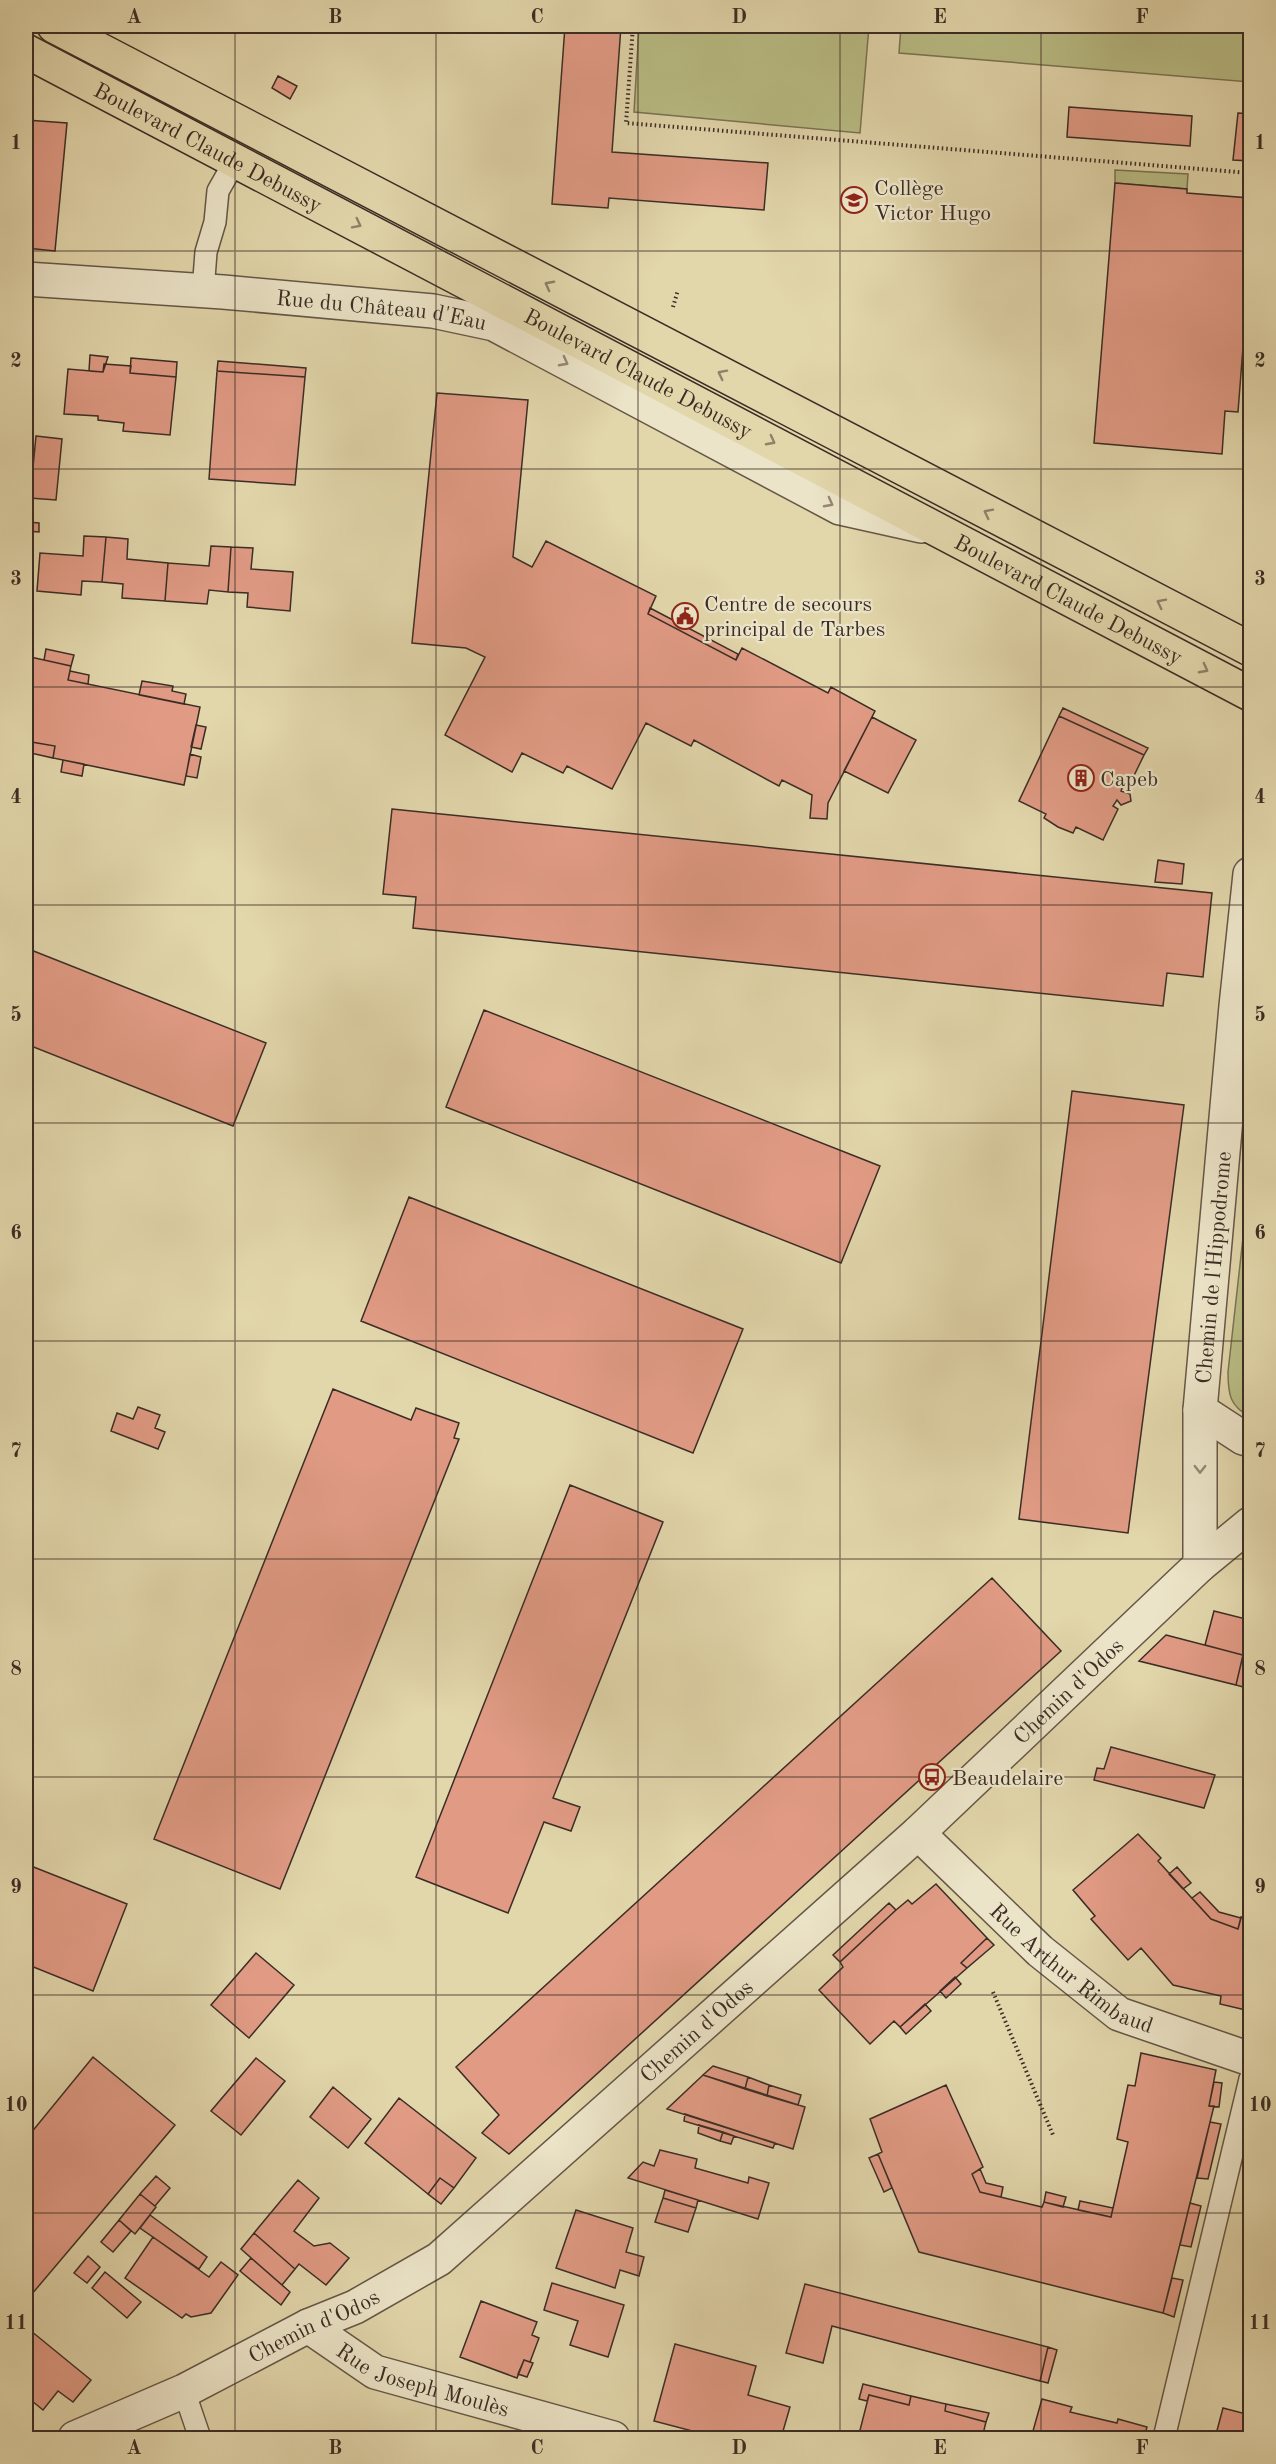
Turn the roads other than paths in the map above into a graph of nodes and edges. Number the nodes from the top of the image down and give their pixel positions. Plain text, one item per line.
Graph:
1 (54, 26) edge
2 (26, 51) edge
3 (235, 161) junction
4 (26, 279) edge
5 (203, 291) junction
6 (941, 531) junction
7 (1251, 649) edge
8 (1251, 694) edge
9 (1251, 874) edge
10 (1200, 1410) junction
11 (1251, 1440) edge
12 (1251, 1524) edge
13 (1200, 1565) junction
14 (918, 1833) junction
15 (1251, 2060) edge
16 (1251, 2079) edge
17 (308, 2326) junction
18 (184, 2391) junction
19 (75, 2439) edge
20 (200, 2439) edge
21 (613, 2439) edge
22 (1164, 2439) edge

7 -> 1 main road, Boulevard Claude Debussy
2 - 3 main road, Boulevard Claude Debussy
3 - 5 lane
3 -> 6 main road, Boulevard Claude Debussy
4 - 5 street, Rue du Château d'Eau
5 -> 6 street, Rue du Château d'Eau
6 -> 8 main road, Boulevard Claude Debussy
9 - 10 street, Chemin de l'Hippodrome
10 - 11 street, Chemin de l'Hippodrome
10 -> 13 street, Chemin de l'Hippodrome
12 - 13 street, Chemin d'Odos
13 - 14 street, Chemin d'Odos
14 - 15 street, Rue Arthur Rimbaud
14 - 17 street, Chemin d'Odos
16 - 22 lane
17 - 18 street, Chemin d'Odos
17 - 21 street, Rue Joseph Moulès
18 - 19 street, Chemin d'Odos
18 - 20 lane

